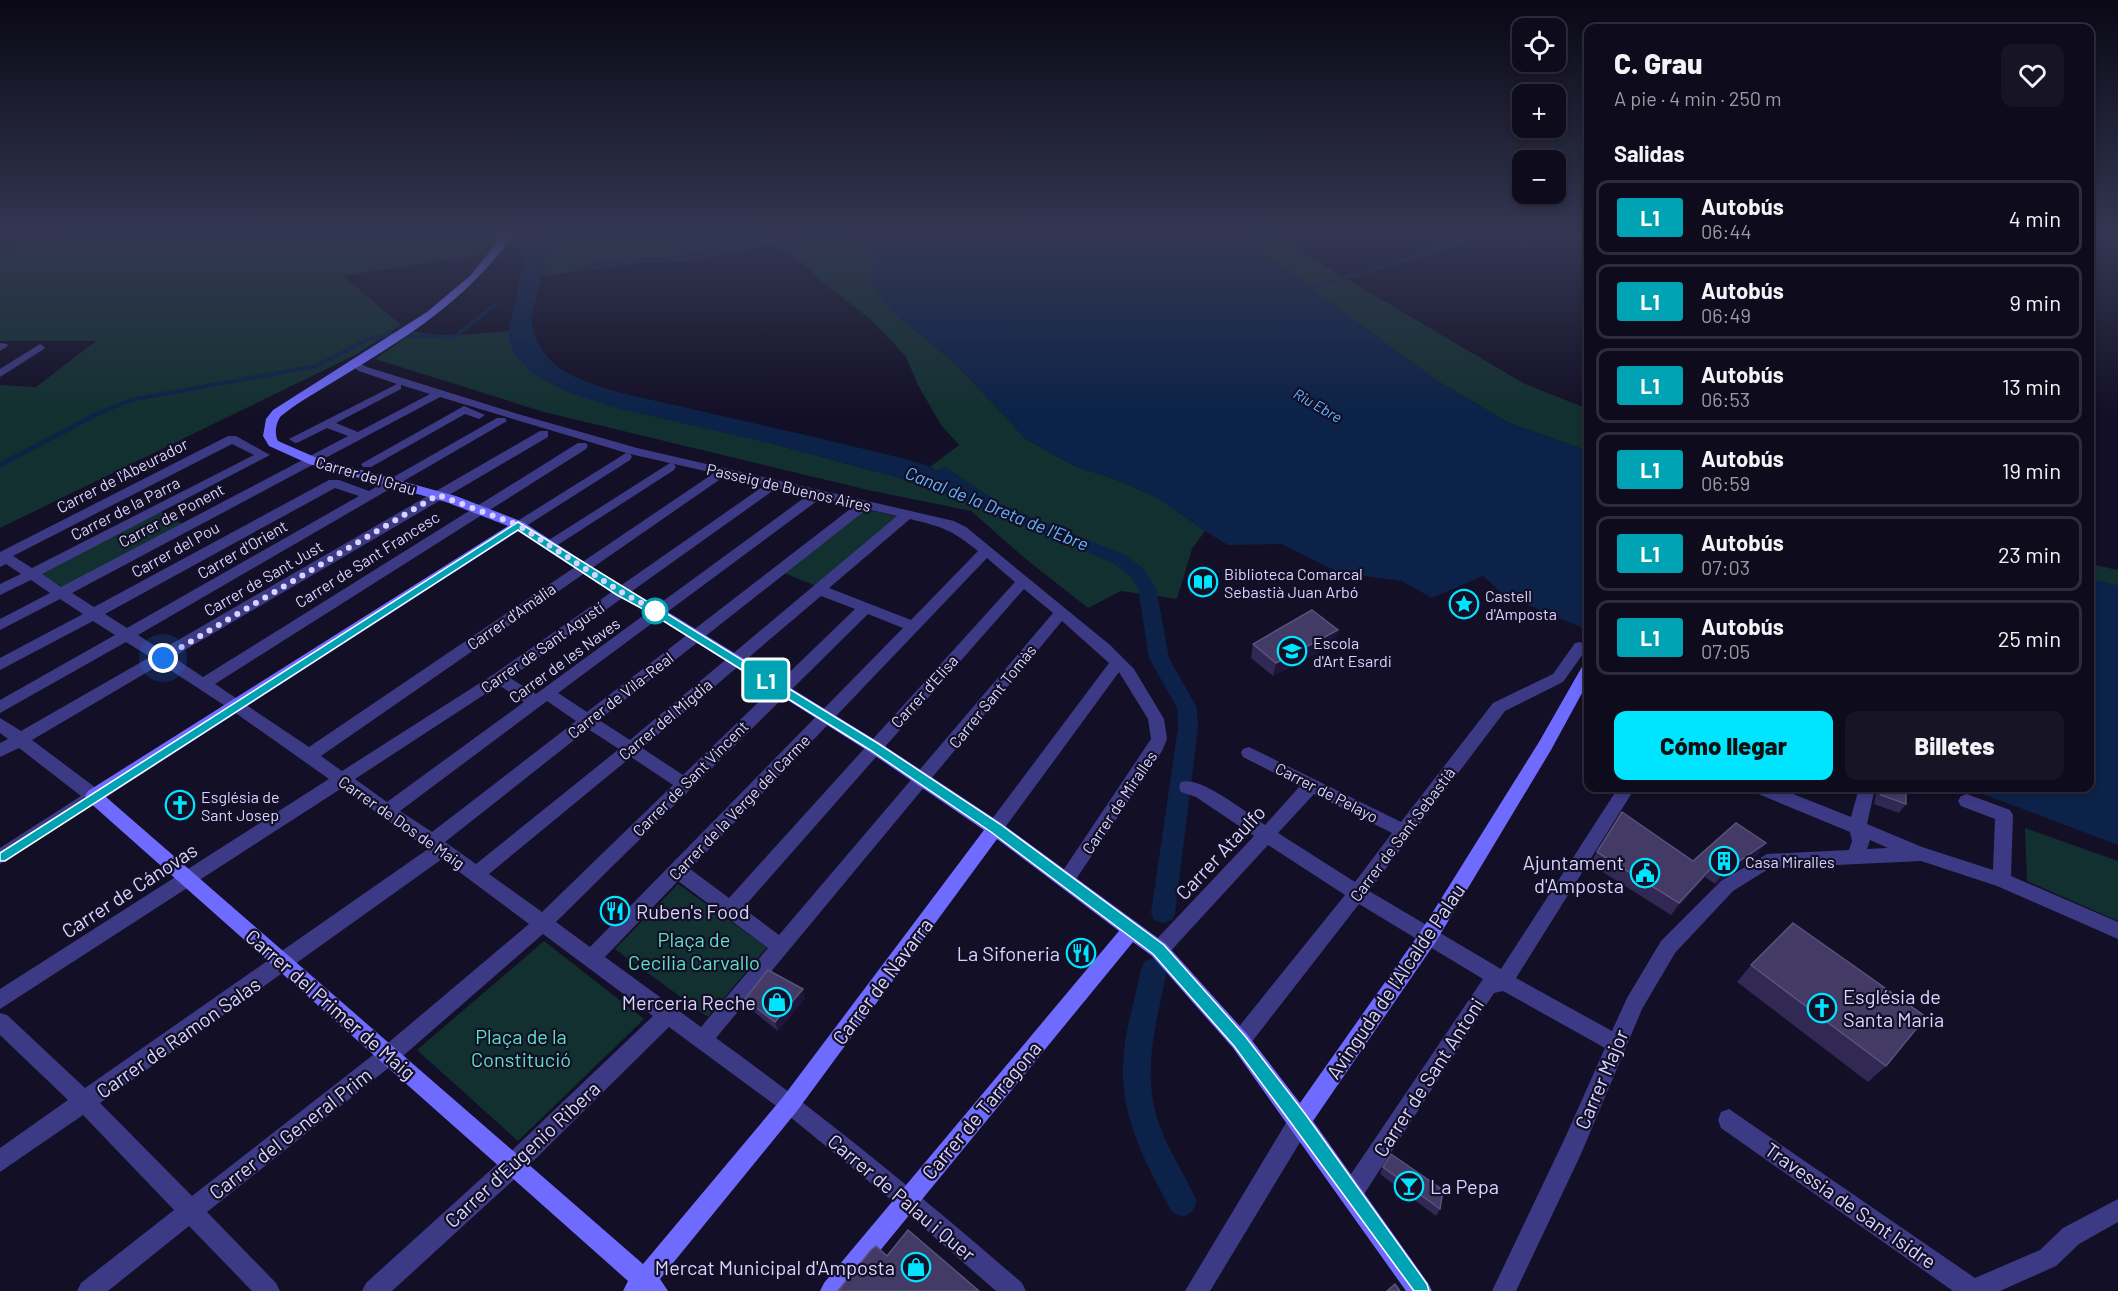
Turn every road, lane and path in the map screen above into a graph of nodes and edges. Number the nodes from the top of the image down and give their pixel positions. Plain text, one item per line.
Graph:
1 (457, 294) edge
2 (40, 347) dead end
3 (355, 364) junction
4 (0, 374) edge
5 (397, 387) dead end
6 (440, 393) junction
7 (503, 417) junction
8 (326, 423) junction
9 (544, 434) dead end
10 (358, 436) junction
11 (295, 439) dead end
12 (582, 446) dead end
13 (264, 455) joint
14 (626, 458) dead end
15 (313, 460) junction
16 (367, 464) dead end
17 (670, 467) dead end
18 (715, 477) dead end
19 (393, 483) junction
20 (766, 489) dead end
21 (818, 494) junction
22 (438, 495) junction
23 (370, 496) junction
24 (865, 504) junction
25 (479, 510) junction
26 (908, 514) junction
27 (518, 525) junction
28 (548, 545) junction
29 (986, 551) junction
30 (2, 559) edge
31 (582, 567) junction
32 (33, 574) junction
33 (1023, 581) junction
34 (0, 590) edge
35 (820, 590) junction
36 (62, 592) junction
37 (621, 592) junction
38 (865, 608) junction
39 (658, 612) junction
40 (95, 613) junction
41 (1061, 613) junction
42 (0, 625) edge
43 (913, 626) junction
44 (128, 635) junction
45 (695, 636) junction
46 (1580, 647) dead end
47 (163, 658) junction
48 (734, 662) junction
49 (1118, 662) junction
50 (0, 665) edge
51 (1584, 676) edge
52 (499, 678) junction
53 (203, 684) junction
54 (780, 689) junction
55 (542, 698) junction
56 (236, 705) junction
57 (0, 707) edge
58 (827, 716) junction
59 (1156, 719) joint
60 (589, 721) junction
61 (0, 723) edge
62 (21, 740) junction
63 (874, 747) junction
64 (631, 748) junction
65 (0, 751) edge
66 (1249, 753) dead end
67 (308, 756) junction
68 (343, 780) junction
69 (923, 780) junction
70 (684, 784) junction
71 (1313, 784) junction
72 (1187, 787) dead end
73 (1624, 792) edge
74 (1772, 792) edge
75 (1866, 792) edge
76 (94, 796) junction
77 (1967, 801) dead end
78 (387, 811) junction
79 (1857, 827) junction
80 (996, 828) junction
81 (1404, 831) junction
82 (1267, 836) junction
83 (437, 846) junction
84 (1921, 854) junction
85 (1855, 856) junction
86 (0, 857) edge
87 (677, 870) junction
88 (476, 874) junction
89 (189, 878) junction
90 (1066, 880) junction
91 (2002, 880) junction
92 (1356, 894) junction
93 (730, 909) junction
94 (543, 923) junction
95 (1131, 930) junction
96 (2118, 931) edge
97 (1428, 937) junction
98 (781, 947) junction
99 (1159, 950) junction
100 (591, 959) junction
101 (284, 963) junction
102 (1503, 982) junction
103 (0, 999) edge
104 (668, 1015) junction
105 (0, 1022) edge
106 (702, 1040) junction
107 (1240, 1041) junction
108 (1617, 1044) junction
109 (388, 1055) junction
110 (85, 1102) junction
111 (790, 1104) junction
112 (1729, 1120) dead end
113 (1300, 1121) junction
114 (0, 1161) edge
115 (513, 1165) junction
116 (1352, 1194) junction
117 (908, 1199) junction
118 (2118, 1210) edge
119 (190, 1212) junction
120 (645, 1287) edge
121 (89, 1291) edge
122 (268, 1291) edge
123 (374, 1291) edge
124 (832, 1291) edge
125 (1014, 1291) edge
126 (1197, 1291) edge
127 (1420, 1291) edge
128 (1504, 1291) edge
129 (1972, 1291) edge

1 - 3 street
2 - 4 street
3 - 6 street, Passeig de Buenos Aires
3 - 15 street, Carrer del Grau
5 - 8 street
6 - 7 street, Passeig de Buenos Aires
6 - 10 street, Carrer de Ponent
7 - 16 street
7 - 19 street, Carrer d'Orient
7 - 21 street, Passeig de Buenos Aires
8 - 10 street
8 - 11 street
9 - 22 street, Carrer de Sant Just
10 - 15 street, Carrer de Ponent
12 - 25 street, Carrer de Sant Francesc
13 - 30 street, Carrer de l'Abeurador
13 - 32 street, Carrer de la Parra
14 - 27 street
15 - 19 street, Carrer del Grau
15 - 36 street, Carrer de Ponent
17 - 28 street
18 - 31 street, Carrer d'Amàlia
19 - 22 street, Carrer del Grau
19 - 23 street, Carrer d'Orient
20 - 37 street, Carrer de Sant Agustí
21 - 24 street, Passeig de Buenos Aires
21 - 39 street, Carrer de les Naves
22 - 25 street, Carrer del Grau
22 - 47 street, Carrer de Sant Just
23 - 40 street, Carrer del Pou
23 - 44 street, Carrer d'Orient
24 - 26 street, Passeig de Buenos Aires
24 - 45 street, Carrer de Vila-Real
25 - 27 street, Carrer del Grau
25 - 53 street, Carrer de Sant Francesc
26 - 29 street, Passeig de Buenos Aires
26 - 35 street, Carrer del Migdia
27 - 28 street, Carrer del Grau
27 - 56 street
28 - 31 street, Carrer del Grau
29 - 33 street, Passeig de Buenos Aires
29 - 43 street, Carrer de la Verge del Carme
30 - 32 street, Carrer de Dos de Maig
31 - 37 street, Carrer del Grau
31 - 67 street, Carrer d'Amàlia
32 - 34 street, Carrer de la Parra
32 - 36 street, Carrer de Dos de Maig
33 - 41 street, Passeig de Buenos Aires
33 - 63 street, Carrer d'Elisa
35 - 38 street
35 - 48 street, Carrer del Migdia
36 - 40 street, Carrer de Dos de Maig
36 - 42 street, Carrer de Ponent
37 - 39 street, Carrer del Grau
37 - 52 street, Carrer de Sant Agustí
38 - 43 street
38 - 54 street, Carrer de Sant Vincent
39 - 45 street, Carrer del Grau
39 - 55 street, Carrer de les Naves
40 - 44 street, Carrer de Dos de Maig
40 - 50 street, Carrer del Pou
41 - 49 street, Passeig de Buenos Aires
41 - 69 street, Carrer Sant Tomàs
43 - 58 street, Carrer de la Verge del Carme
44 - 47 street, Carrer de Dos de Maig
44 - 57 street, Carrer d'Orient
45 - 48 street, Carrer del Grau
45 - 60 street, Carrer de Vila-Real
46 - 81 street, Carrer de Sant Sebastià
47 - 53 street, Carrer de Dos de Maig
47 - 62 street, Carrer de Sant Just
48 - 54 street, Carrer del Grau
48 - 64 street, Carrer del Migdia
49 - 59 street, Passeig de Buenos Aires
49 - 80 street, Carrer de Navarra
51 - 97 street, Avinguda de l'Alcalde Palau
52 - 55 street
52 - 68 street, Carrer de Sant Agustí
53 - 56 street, Carrer de Dos de Maig
54 - 58 street, Carrer del Grau
54 - 70 street, Carrer de Sant Vincent
55 - 60 street
55 - 78 street, Carrer de les Naves
56 - 67 street, Carrer de Dos de Maig
56 - 76 street
58 - 63 street, Carrer del Grau
58 - 87 street, Carrer de la Verge del Carme
59 - 90 street, Carrer de Miralles
60 - 64 street
60 - 83 street, Carrer de Vila-Real
61 - 62 street, Carrer del Primer de Maig
62 - 65 street, Carrer de Sant Just
62 - 76 street, Carrer del Primer de Maig
63 - 69 street, Carrer del Grau
63 - 93 street, Carrer d'Elisa
64 - 70 street
64 - 88 street, Carrer del Migdia
66 - 71 street, Carrer de Pelayo
67 - 68 street, Carrer de Dos de Maig
68 - 78 street, Carrer de Dos de Maig
68 - 89 street, Carrer de Cánovas
69 - 80 street, Carrer del Grau
69 - 98 street, Carrer Sant Tomàs
70 - 94 street, Carrer de Sant Vincent
71 - 81 street, Carrer de Pelayo
71 - 82 street, Carrer Ataulfo
72 - 82 street
73 - 102 street, Carrer de Sant Antoni
74 - 79 street
75 - 79 street
76 - 86 street
76 - 89 street, Carrer del Primer de Maig
77 - 91 street
78 - 83 street, Carrer de Dos de Maig
79 - 84 street
79 - 85 street
80 - 90 street, Carrer del Grau
80 - 111 street, Carrer de Navarra
81 - 92 street, Carrer de Sant Sebastià
82 - 92 street
82 - 99 street, Carrer Ataulfo
83 - 88 street, Carrer de Dos de Maig
83 - 101 street, Carrer de Ramon Salas
84 - 85 street, Carrer Major
84 - 91 street
85 - 108 street, Carrer Major
87 - 93 street
87 - 100 street, Carrer de la Verge del Carme
88 - 94 street, Carrer de Dos de Maig
89 - 101 street, Carrer del Primer de Maig
89 - 103 street, Carrer de Cánovas
90 - 95 street, Carrer del Grau
91 - 96 street
92 - 97 street
92 - 107 street, Carrer de Sant Sebastià
93 - 98 street
94 - 100 street, Carrer de Dos de Maig
94 - 109 street, Carrer del General Prim
95 - 99 street, Carrer del Grau
95 - 117 street, Carrer de Tarragona
97 - 102 street
97 - 113 street, Avinguda de l'Alcalde Palau
98 - 106 street, Carrer Sant Tomàs
99 - 107 street, Carrer del Grau
100 - 104 street, Carrer de Dos de Maig
101 - 109 street, Carrer del Primer de Maig
101 - 110 street, Carrer de Ramon Salas
102 - 108 street
102 - 116 street, Carrer de Sant Antoni
104 - 106 street, Carrer de Dos de Maig
104 - 115 street, Carrer d'Eugenio Ribera
105 - 110 street
106 - 111 street, Carrer de Dos de Maig
107 - 113 street, Carrer del Grau
108 - 128 street, Carrer Major
109 - 115 street, Carrer del Primer de Maig
109 - 119 street, Carrer del General Prim
110 - 114 street, Carrer de Ramon Salas
110 - 119 street
111 - 117 street, Carrer de Palau i Quer
111 - 120 street, Carrer de Navarra
112 - 129 street, Travessia de Sant Isidre
113 - 116 street, Carrer del Grau
113 - 126 street, Avinguda de l'Alcalde Palau
115 - 120 street, Carrer del Primer de Maig
115 - 123 street, Carrer d'Eugenio Ribera
116 - 127 street, Carrer del Grau
117 - 124 street, Carrer de Tarragona
117 - 125 street, Carrer de Palau i Quer
118 - 129 street
119 - 121 street, Carrer del General Prim
119 - 122 street

